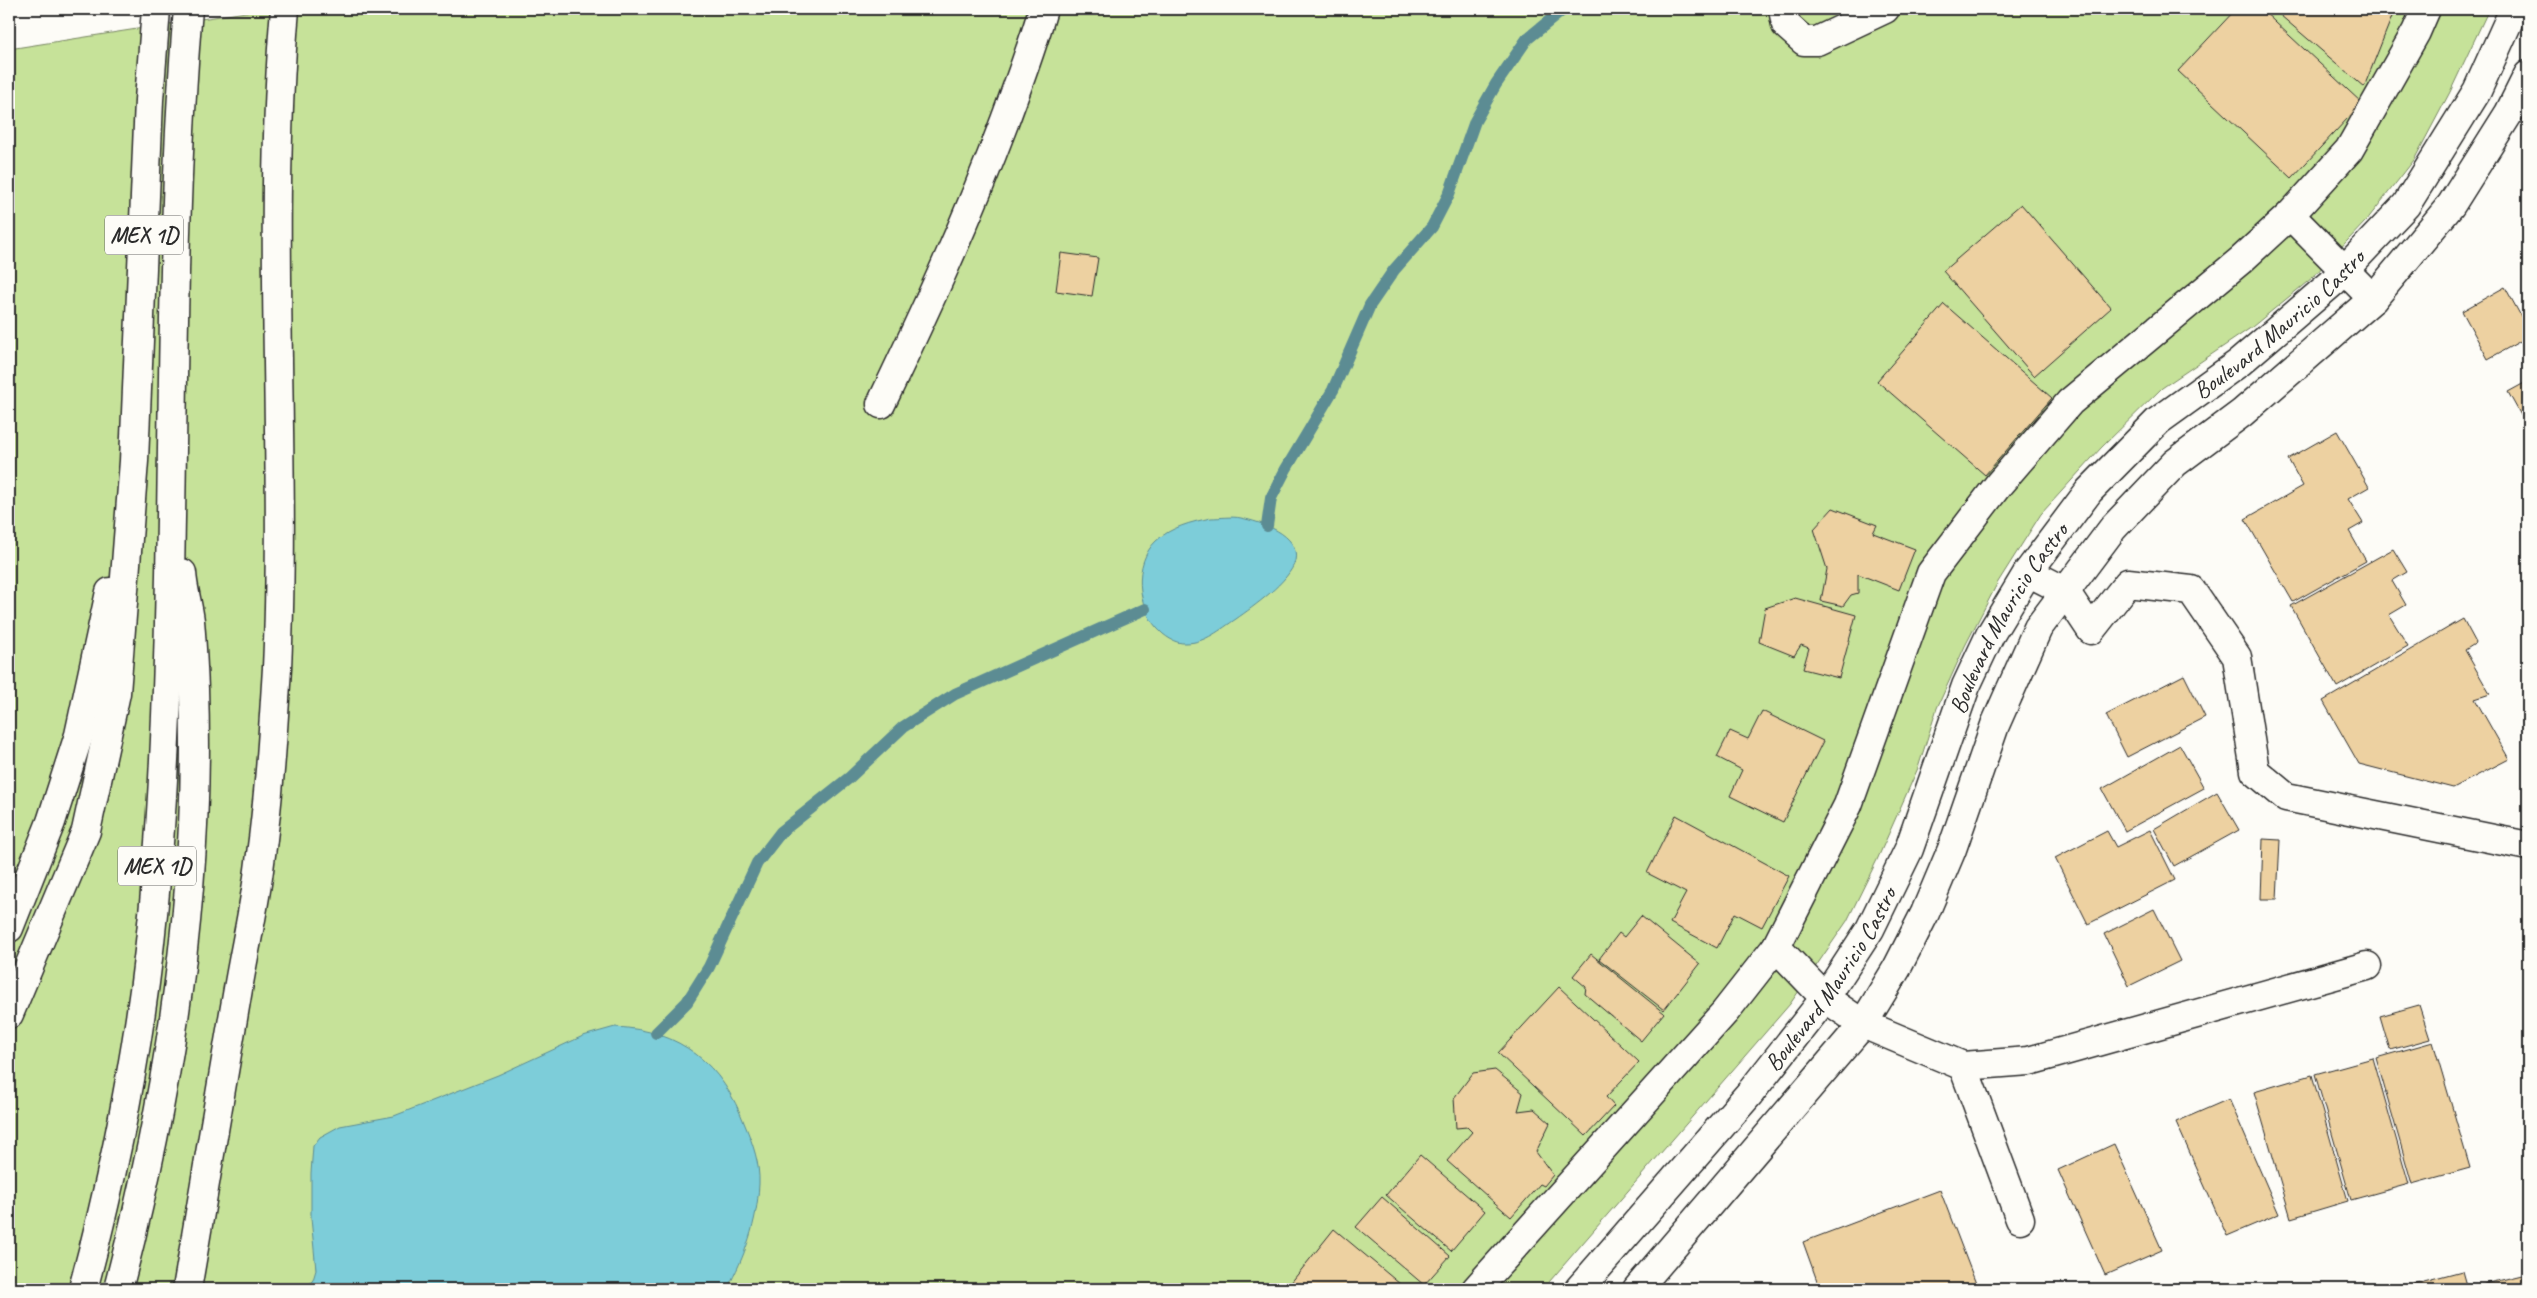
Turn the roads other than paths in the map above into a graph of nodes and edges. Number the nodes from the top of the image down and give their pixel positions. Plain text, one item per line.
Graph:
1 (156, 9) edge
2 (188, 9) edge
3 (285, 9) edge
4 (1042, 9) edge
5 (1783, 9) edge
6 (1885, 9) edge
7 (2426, 9) edge
8 (2514, 9) edge
9 (2528, 75) edge
10 (2290, 215) junction
11 (2345, 271) junction
12 (2373, 299) junction
13 (881, 404) dead end
14 (174, 436) junction
15 (134, 461) junction
16 (2028, 572) junction
17 (2066, 590) junction
18 (2528, 846) edge
19 (9, 928) edge
20 (1776, 947) junction
21 (2367, 966) dead end
22 (1825, 998) junction
23 (9, 1014) edge
24 (1863, 1024) junction
25 (1964, 1066) junction
26 (2020, 1220) dead end
27 (83, 1289) edge
28 (118, 1289) edge
29 (187, 1289) edge
30 (1476, 1289) edge
31 (1579, 1289) edge
32 (1638, 1289) edge

1 - 15 main road, MEX 1D
2 - 14 main road, MEX 1D
3 - 29 main road
4 - 13 main road
5 - 6 main road
7 - 10 main road
8 - 11 main road, Boulevard Mauricio Castro
9 - 12 main road, Boulevard Mauricio Castro
10 - 11 main road
10 - 20 main road
11 - 12 main road
11 - 16 main road, Boulevard Mauricio Castro
12 - 17 main road, Boulevard Mauricio Castro
14 - 27 main road, MEX 1D
14 - 28 main road
15 - 19 main road
15 - 23 main road, MEX 1D
16 - 17 main road
16 - 22 main road, Boulevard Mauricio Castro
17 - 18 main road
17 - 24 main road, Boulevard Mauricio Castro
20 - 22 main road
20 - 30 main road
21 - 25 main road
22 - 24 main road
22 - 31 main road, Boulevard Mauricio Castro
24 - 25 main road
24 - 32 main road, Boulevard Mauricio Castro
25 - 26 main road

